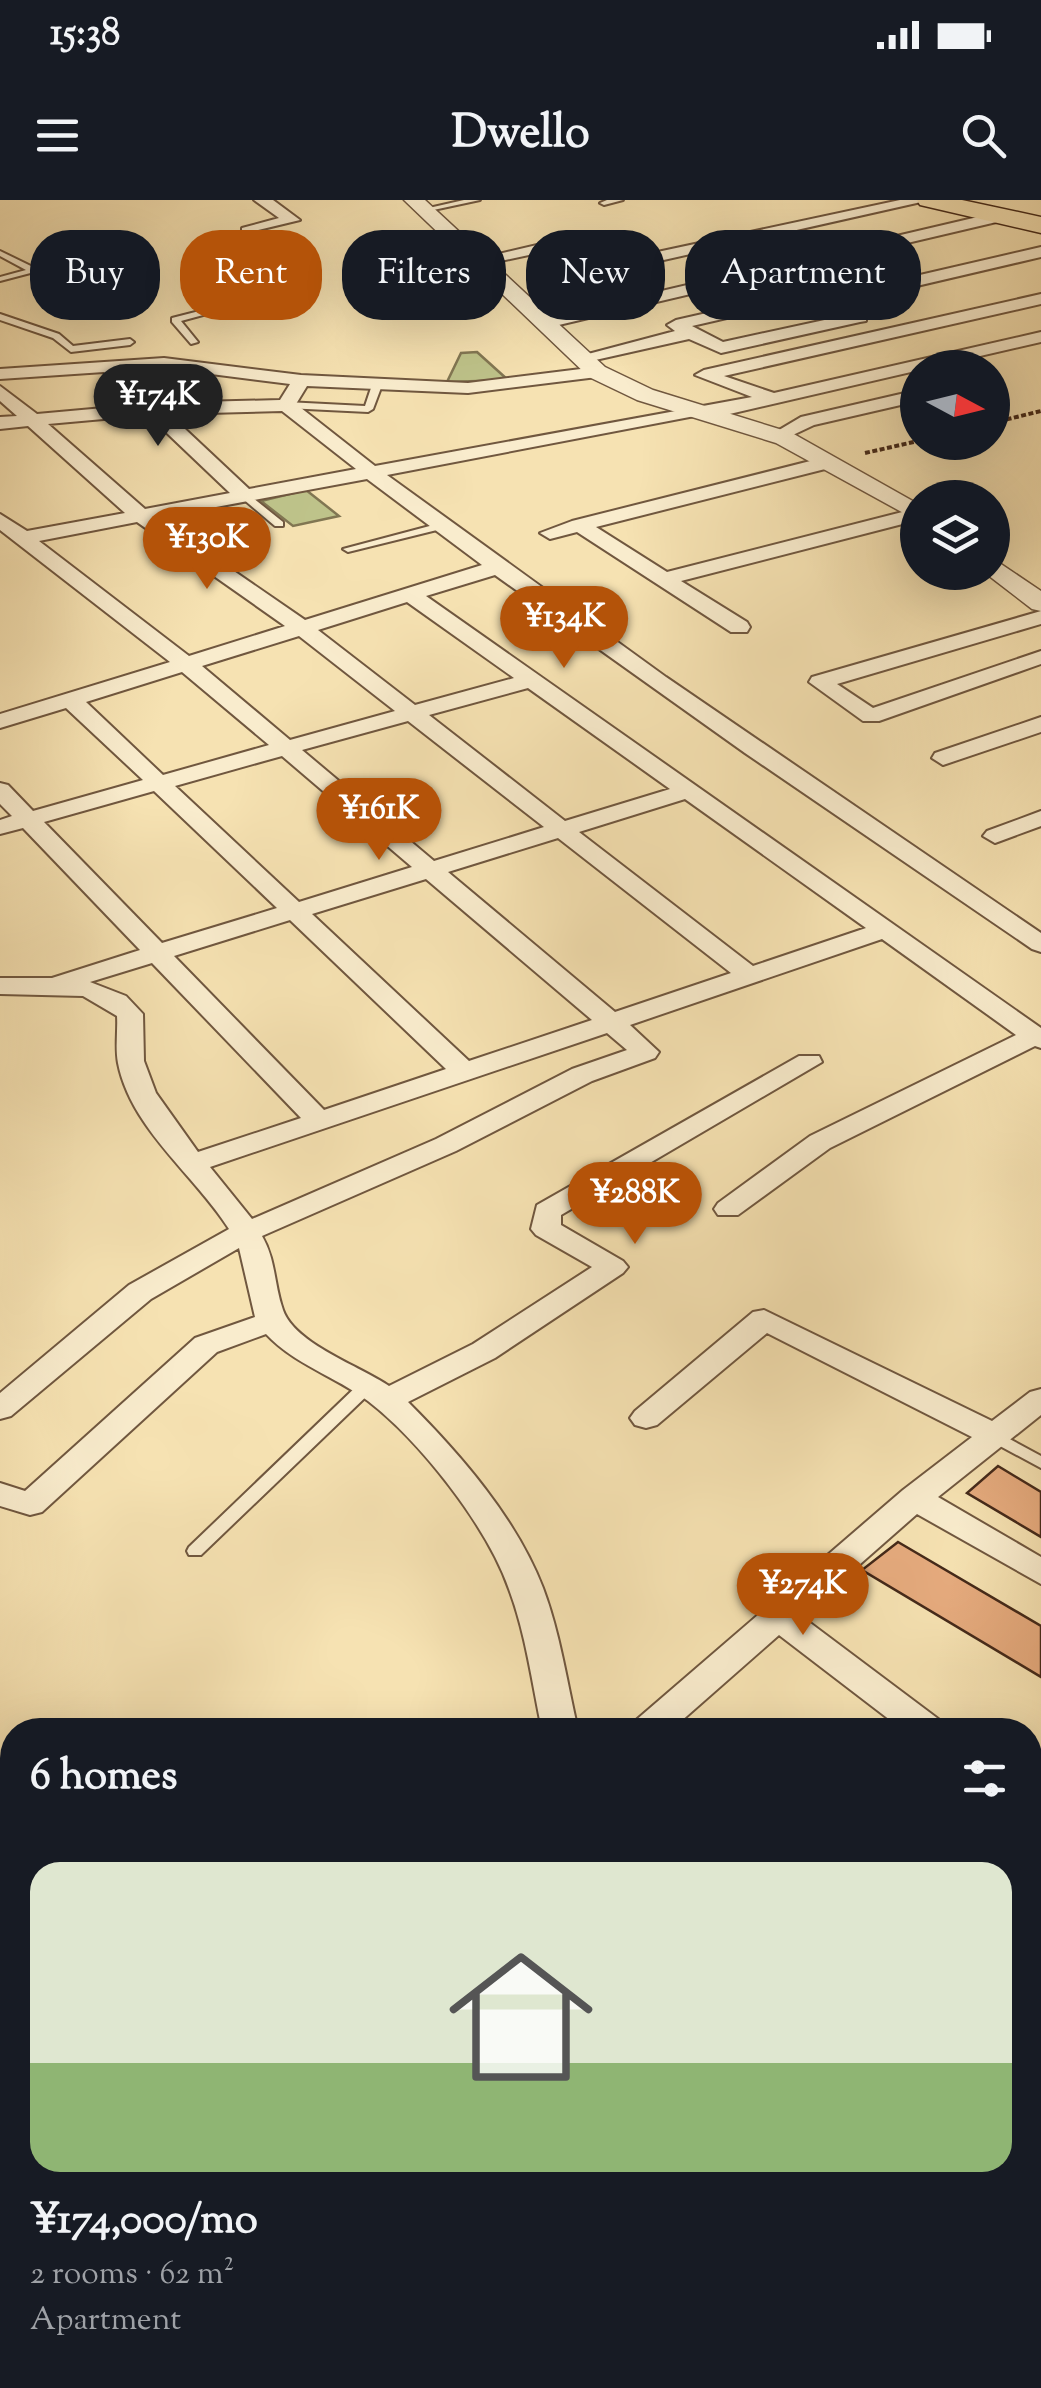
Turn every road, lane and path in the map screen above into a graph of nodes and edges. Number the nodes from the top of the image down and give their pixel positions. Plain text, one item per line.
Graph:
1 (262, 200) edge
2 (476, 200) edge
3 (619, 200) edge
4 (926, 200) edge
5 (604, 203) dead end
6 (419, 205) edge
7 (1000, 216) junction
8 (1041, 225) edge
9 (252, 230) edge
10 (445, 230) edge
11 (1041, 252) edge
12 (0, 253) edge
13 (665, 255) edge
14 (0, 279) edge
15 (921, 280) edge
16 (506, 287) edge
17 (1041, 299) edge
18 (0, 317) edge
19 (180, 319) edge
20 (698, 320) edge
21 (843, 320) edge
22 (546, 323) junction
23 (910, 328) junction
24 (691, 332) junction
25 (1041, 337) edge
26 (130, 342) dead end
27 (194, 342) dead end
28 (958, 350) edge
29 (984, 350) edge
30 (106, 365) junction
31 (590, 365) junction
32 (900, 369) edge
33 (0, 374) edge
34 (301, 380) junction
35 (377, 385) junction
36 (0, 390) edge
37 (772, 398) junction
38 (900, 399) edge
39 (286, 405) junction
40 (150, 409) junction
41 (704, 411) junction
42 (1041, 411) edge
43 (31, 418) junction
44 (1010, 419) edge
45 (0, 422) edge
46 (778, 436) junction
47 (900, 445) edge
48 (830, 462) junction
49 (371, 474) junction
50 (245, 496) junction
51 (900, 504) edge
52 (141, 516) junction
53 (900, 518) edge
54 (0, 520) edge
55 (279, 524) dead end
56 (578, 525) junction
57 (440, 526) junction
58 (550, 533) dead end
59 (22, 538) junction
60 (348, 549) dead end
61 (495, 568) junction
62 (664, 579) junction
63 (1010, 580) edge
64 (410, 594) junction
65 (1041, 604) edge
66 (1041, 617) edge
67 (301, 627) junction
68 (739, 628) dead end
69 (1041, 656) edge
70 (184, 662) junction
71 (531, 680) junction
72 (69, 698) junction
73 (412, 713) junction
74 (0, 721) edge
75 (1041, 724) edge
76 (285, 748) junction
77 (943, 758) dead end
78 (159, 783) junction
79 (0, 790) edge
80 (688, 791) junction
81 (1041, 818) edge
82 (28, 819) junction
83 (0, 827) edge
84 (562, 830) junction
85 (996, 836) dead end
86 (429, 870) junction
87 (295, 911) junction
88 (885, 930) junction
89 (1041, 944) edge
90 (157, 953) junction
91 (750, 976) junction
92 (55, 984) junction
93 (0, 986) edge
94 (610, 1023) junction
95 (1038, 1038) edge
96 (808, 1062) dead end
97 (464, 1072) junction
98 (319, 1121) junction
99 (194, 1163) junction
100 (728, 1209) dead end
101 (244, 1233) junction
102 (274, 1320) junction
103 (376, 1393) junction
104 (1041, 1399) edge
105 (0, 1409) edge
106 (646, 1418) dead end
107 (994, 1435) junction
108 (1041, 1462) edge
109 (0, 1495) edge
110 (915, 1498) junction
111 (195, 1551) dead end
112 (1041, 1572) edge
113 (778, 1617) junction
114 (557, 1718) edge
115 (662, 1718) edge
116 (912, 1718) edge

1 - 9 street
2 - 6 lane
3 - 5 lane
4 - 7 main road
4 - 13 street
6 - 10 street
7 - 8 main road
7 - 22 street
11 - 15 street
12 - 14 lane
16 - 22 street
17 - 23 street
18 - 26 lane
19 - 27 lane
20 - 24 street
21 - 24 street
22 - 31 street
23 - 28 street
23 - 37 street
24 - 31 street
25 - 29 street
30 - 33 street
30 - 34 street
30 - 40 street
31 - 35 street
31 - 41 street
32 - 37 street
34 - 35 street
34 - 39 street
35 - 39 lane
36 - 43 street
37 - 41 street
38 - 46 street
39 - 40 street
39 - 49 street
40 - 43 street
40 - 50 street
41 - 46 street
41 - 49 street
42 - 44 path
43 - 45 street
43 - 52 street
46 - 48 street
47 - 48 path
48 - 51 street
48 - 56 street
49 - 50 street
49 - 57 street
50 - 52 street
50 - 55 lane
52 - 59 street
52 - 67 street
53 - 62 street
54 - 59 street
56 - 58 street
56 - 62 street
57 - 60 lane
57 - 61 street
59 - 70 street
61 - 64 street
61 - 89 street
62 - 68 street
63 - 65 street
64 - 67 street
64 - 71 street
66 - 69 street
67 - 70 street
67 - 73 street
70 - 72 street
70 - 76 street
71 - 73 street
71 - 80 street
72 - 74 street
72 - 78 street
73 - 76 street
73 - 84 street
75 - 77 street
76 - 78 street
76 - 86 street
78 - 82 street
78 - 87 street
79 - 82 street
80 - 84 street
80 - 88 street
81 - 85 street
82 - 83 street
82 - 90 street
84 - 86 street
84 - 91 street
86 - 87 street
86 - 94 street
87 - 90 street
87 - 97 street
88 - 91 street
88 - 95 street
90 - 92 street
90 - 98 street
91 - 94 street
92 - 93 street
92 - 99 street
94 - 97 street
94 - 101 street
95 - 100 street
96 - 103 street
97 - 98 street
98 - 99 street
99 - 101 street
101 - 102 street
101 - 105 street
102 - 103 street
102 - 109 street
103 - 111 lane
103 - 114 street
104 - 107 street
106 - 107 street
107 - 108 lane
107 - 110 street
110 - 112 street
110 - 113 street
113 - 115 street
113 - 116 street

